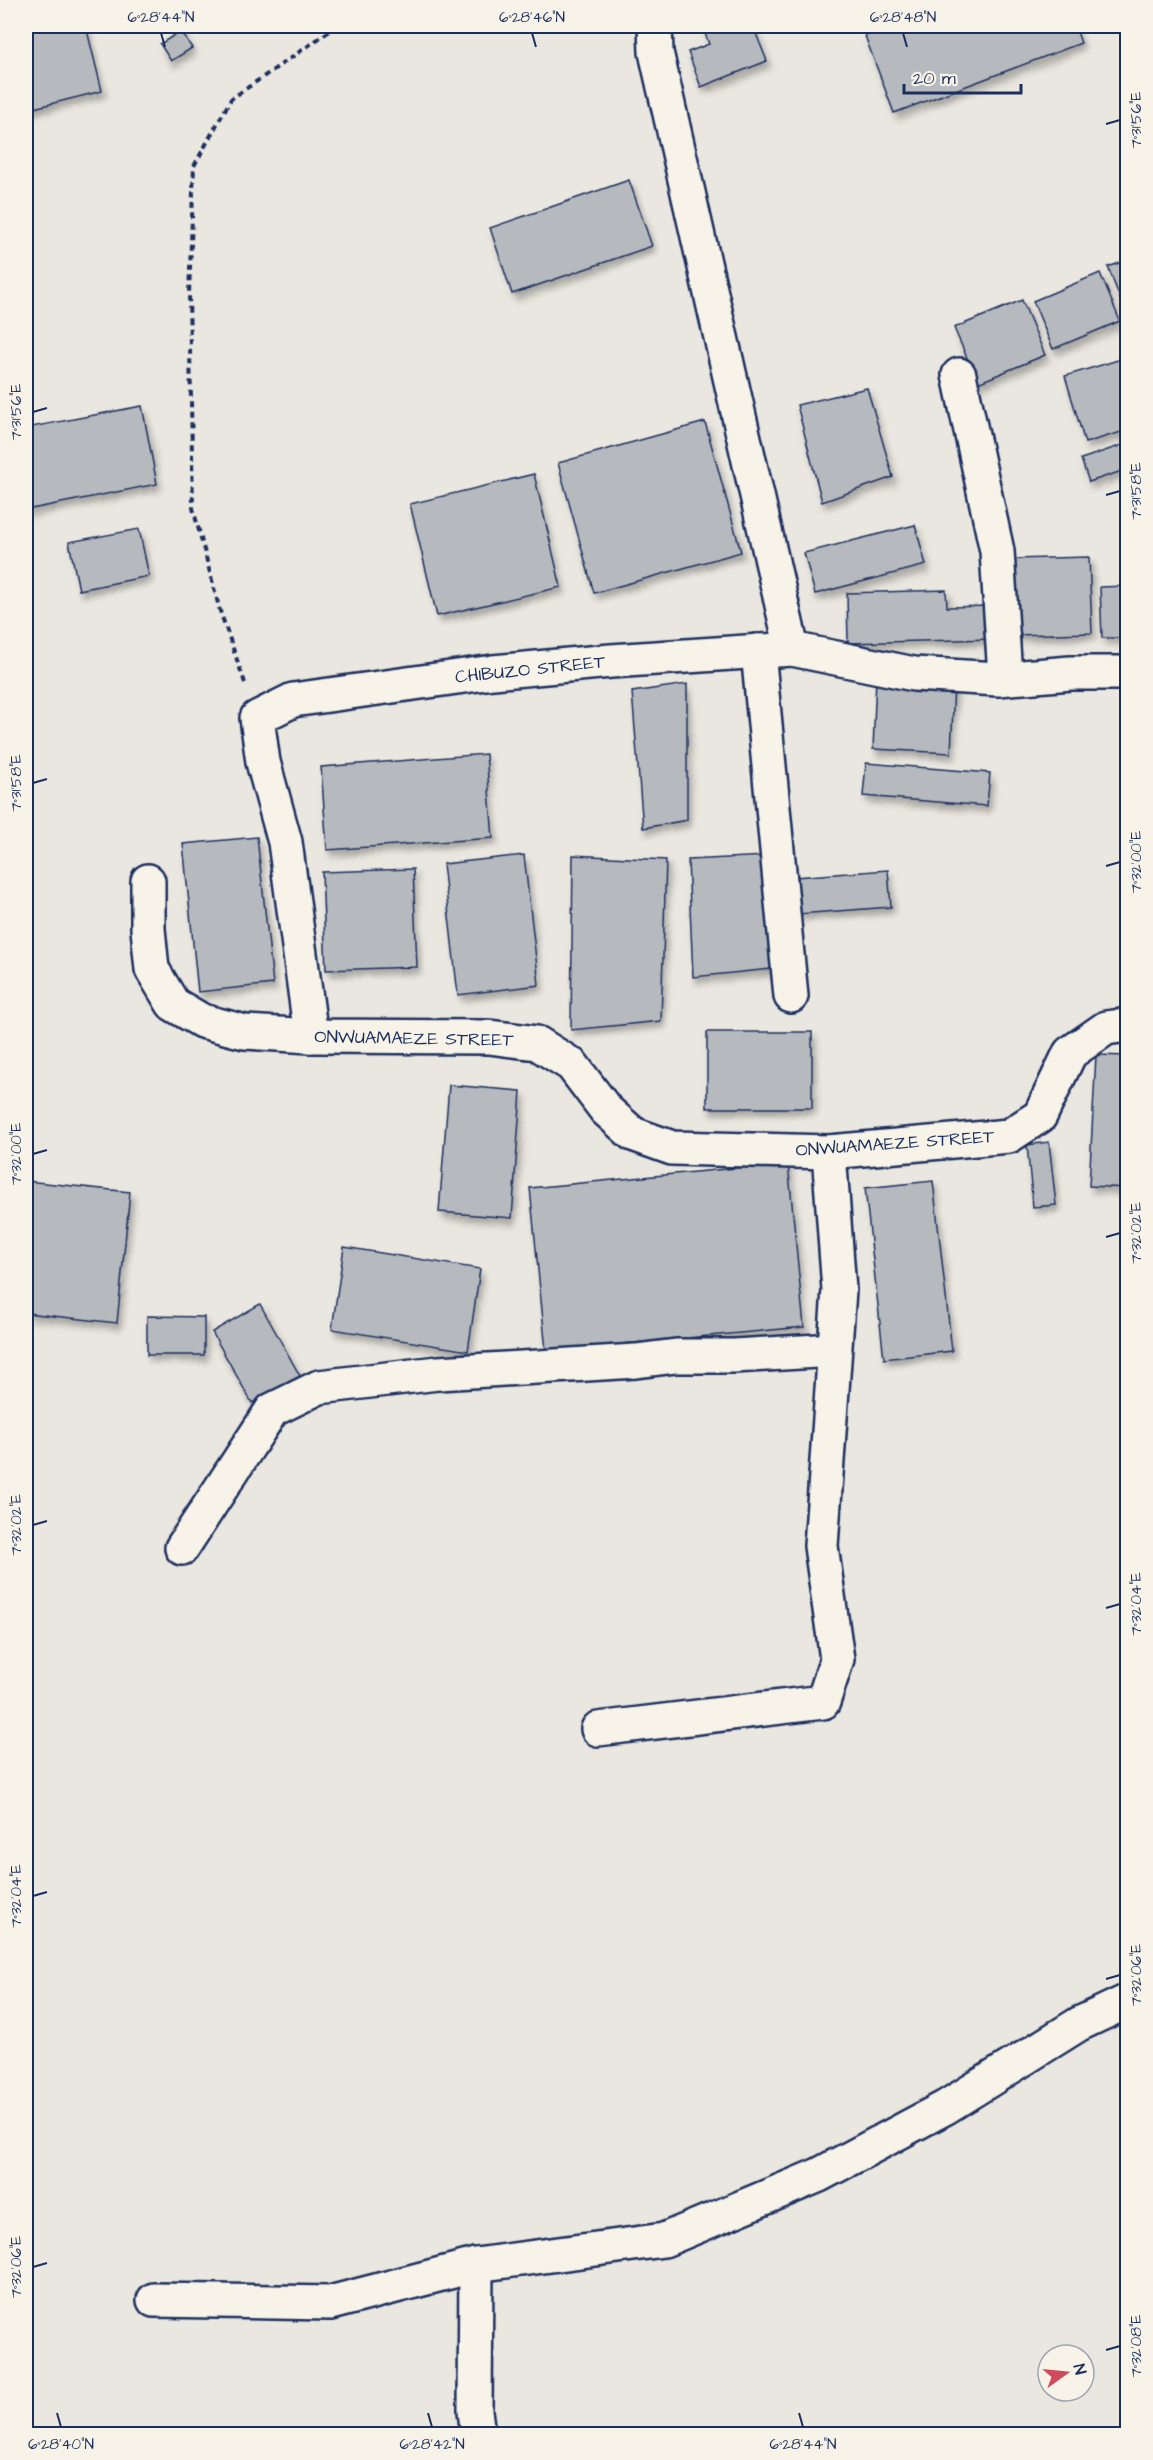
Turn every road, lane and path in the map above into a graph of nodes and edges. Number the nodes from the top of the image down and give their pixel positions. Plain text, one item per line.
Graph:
1 (337, 26) edge
2 (655, 26) edge
3 (959, 375) dead end
4 (792, 649) junction
5 (758, 651) junction
6 (1128, 673) edge
7 (1005, 677) junction
8 (258, 718) junction
9 (148, 881) dead end
10 (791, 996) dead end
11 (1128, 1025) edge
12 (311, 1036) junction
13 (829, 1152) junction
14 (834, 1350) junction
15 (182, 1548) dead end
16 (598, 1728) dead end
17 (1128, 2001) edge
18 (476, 2265) junction
19 (154, 2300) dead end
20 (478, 2434) edge

1 - 8 path
2 - 4 street
3 - 7 street
4 - 5 street, CHIBUZO STREET
4 - 7 street, CHIBUZO STREET
5 - 8 street, CHIBUZO STREET
5 - 10 street
6 - 7 street, CHIBUZO STREET
8 - 12 street
9 - 12 street, ONWUAMAEZE STREET
11 - 13 street, ONWUAMAEZE STREET
12 - 13 street, ONWUAMAEZE STREET
13 - 14 street
14 - 15 street
14 - 16 street
17 - 18 street
18 - 19 street
18 - 20 street

